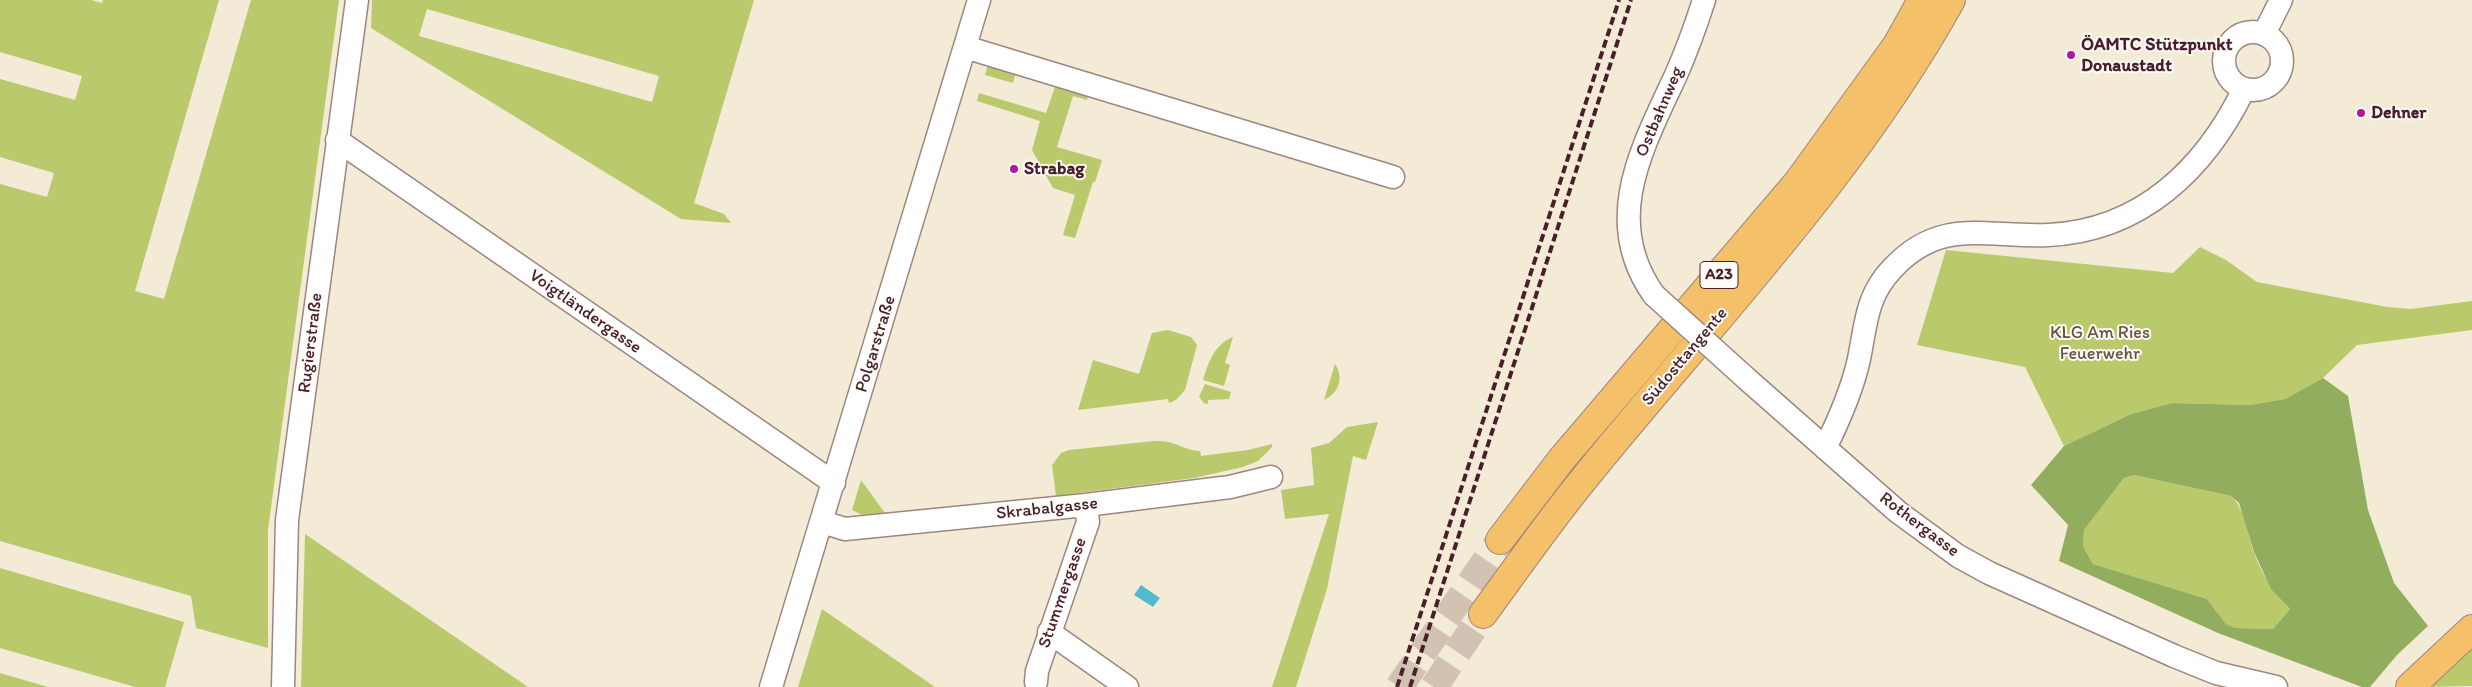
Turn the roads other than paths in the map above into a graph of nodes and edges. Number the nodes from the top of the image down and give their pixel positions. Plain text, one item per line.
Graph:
1 (357, 0) edge
2 (979, 0) edge
3 (1704, 0) edge
4 (1922, 0) edge
5 (1951, 0) edge
6 (2281, 0) edge
7 (2264, 34) junction
8 (965, 47) junction
9 (2244, 89) junction
10 (337, 140) junction
11 (1393, 177) dead end
12 (1632, 256) joint
13 (1825, 448) junction
14 (1271, 477) dead end
15 (834, 483) junction
16 (1086, 505) junction
17 (822, 522) junction
18 (1500, 540) tunnel mouth
19 (1483, 614) tunnel mouth
20 (2472, 629) edge
21 (1050, 632) junction
22 (1036, 682) dead end
23 (283, 687) edge
24 (771, 687) edge
25 (1126, 687) edge
26 (2276, 687) edge
27 (2410, 687) edge

1 - 10 street, Rugierstraße
2 - 8 street, Polgarstraße
3 - 12 street, Ostbahnweg
4 - 18 main road, Südosttangente / A23
5 - 19 main road, Südosttangente / A23
6 - 7 street
7 - 9 street
7 - 9 street
8 - 11 street
8 - 15 street, Polgarstraße
9 - 13 street
10 - 15 street, Voigtländergasse
10 - 23 street, Rugierstraße
12 - 13 street, Rothergasse, bridge
13 - 26 street, Rothergasse
14 - 16 street, Skrabalgasse
15 - 17 street, Polgarstraße
16 - 17 street, Skrabalgasse
16 - 21 street, Stummergasse
17 - 24 street, Polgarstraße
20 - 27 main road
21 - 22 street, Stummergasse
21 - 25 street

